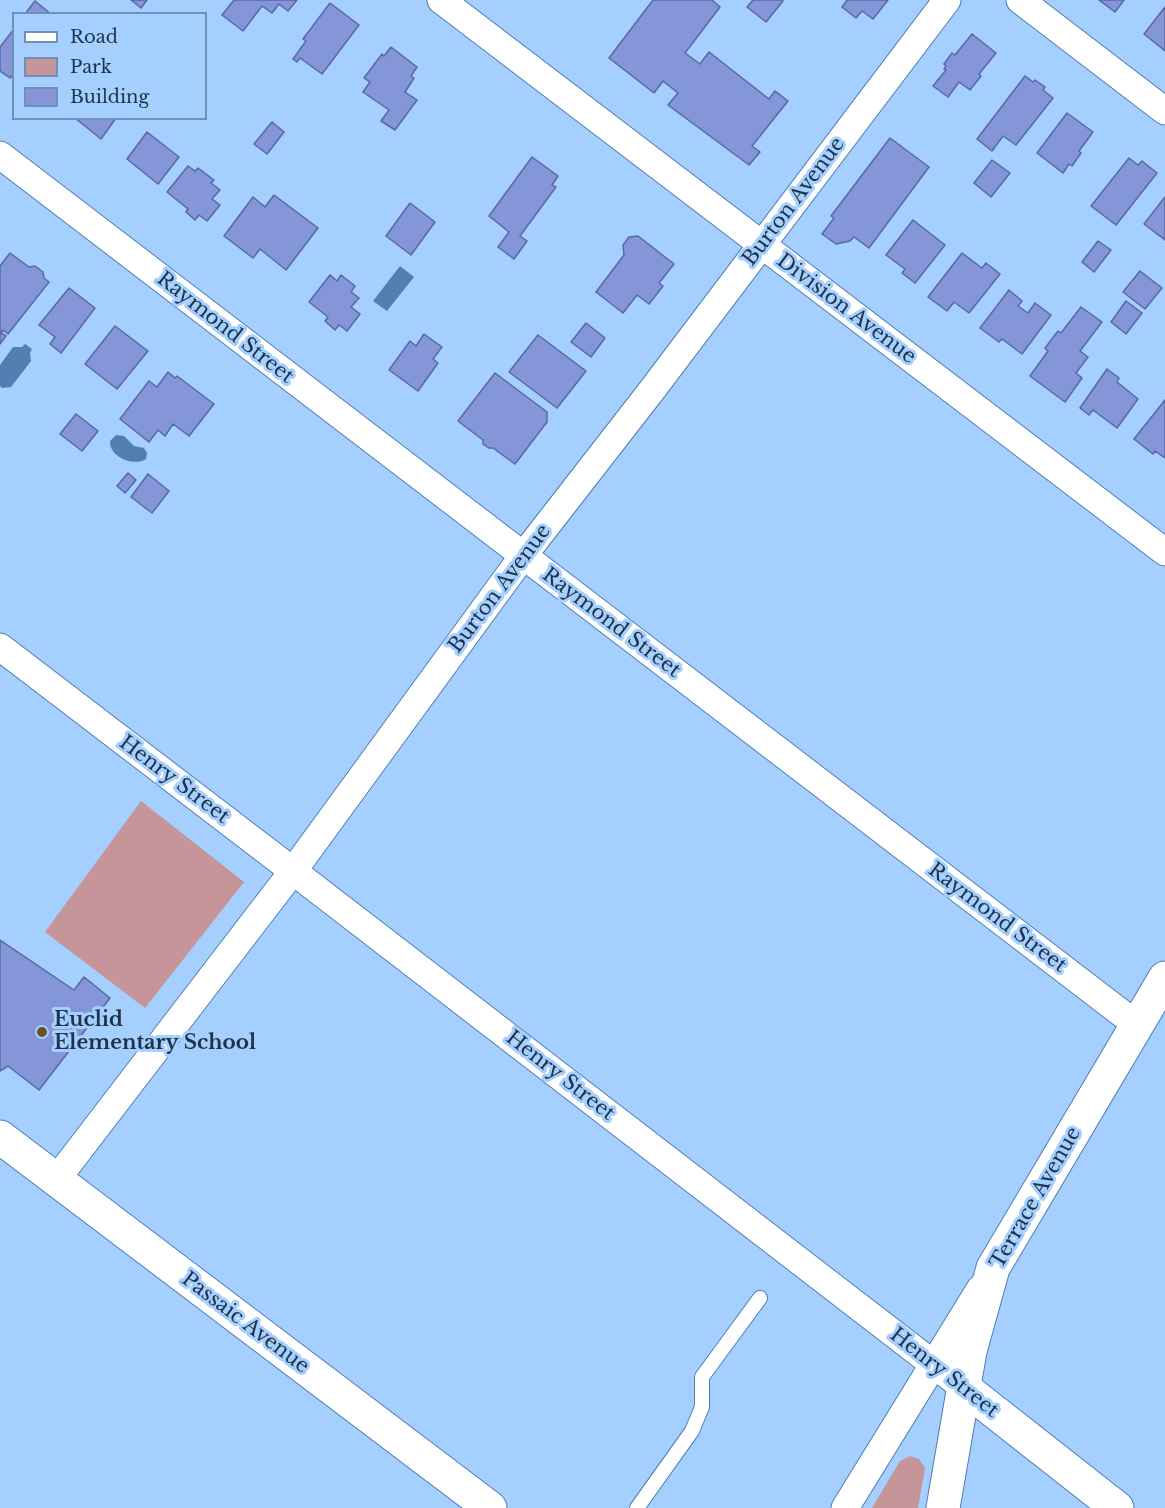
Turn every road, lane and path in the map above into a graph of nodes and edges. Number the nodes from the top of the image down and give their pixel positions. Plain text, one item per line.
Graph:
1 (441, 0) edge
2 (947, 0) edge
3 (1020, 0) edge
4 (1165, 111) edge
5 (0, 155) edge
6 (761, 244) junction
7 (1165, 552) edge
8 (523, 556) junction
9 (0, 647) edge
10 (293, 871) junction
11 (1165, 978) edge
12 (1137, 1025) junction
13 (0, 1137) edge
14 (56, 1180) junction
15 (993, 1268) junction
16 (760, 1298) dead end
17 (934, 1364) junction
18 (963, 1388) junction
19 (473, 1503) edge
20 (637, 1508) edge
21 (845, 1508) edge
22 (943, 1508) edge
23 (1117, 1508) edge

1 - 6 street, Division Avenue
2 - 6 street, Burton Avenue
3 - 4 street
5 - 8 street, Raymond Street
6 - 7 street, Division Avenue
6 - 8 street, Burton Avenue
8 - 10 street, Burton Avenue
8 - 12 street, Raymond Street
9 - 10 street, Henry Street
10 - 14 street, Burton Avenue
10 - 17 street, Henry Street
11 - 12 street, Terrace Avenue
12 - 15 street, Terrace Avenue
13 - 14 street, Passaic Avenue
14 - 19 street, Passaic Avenue
15 - 17 street
15 - 18 street, Terrace Avenue
16 - 20 lane
17 - 18 street, Henry Street
17 - 21 street
18 - 22 street, Terrace Avenue
18 - 23 street, Henry Street

